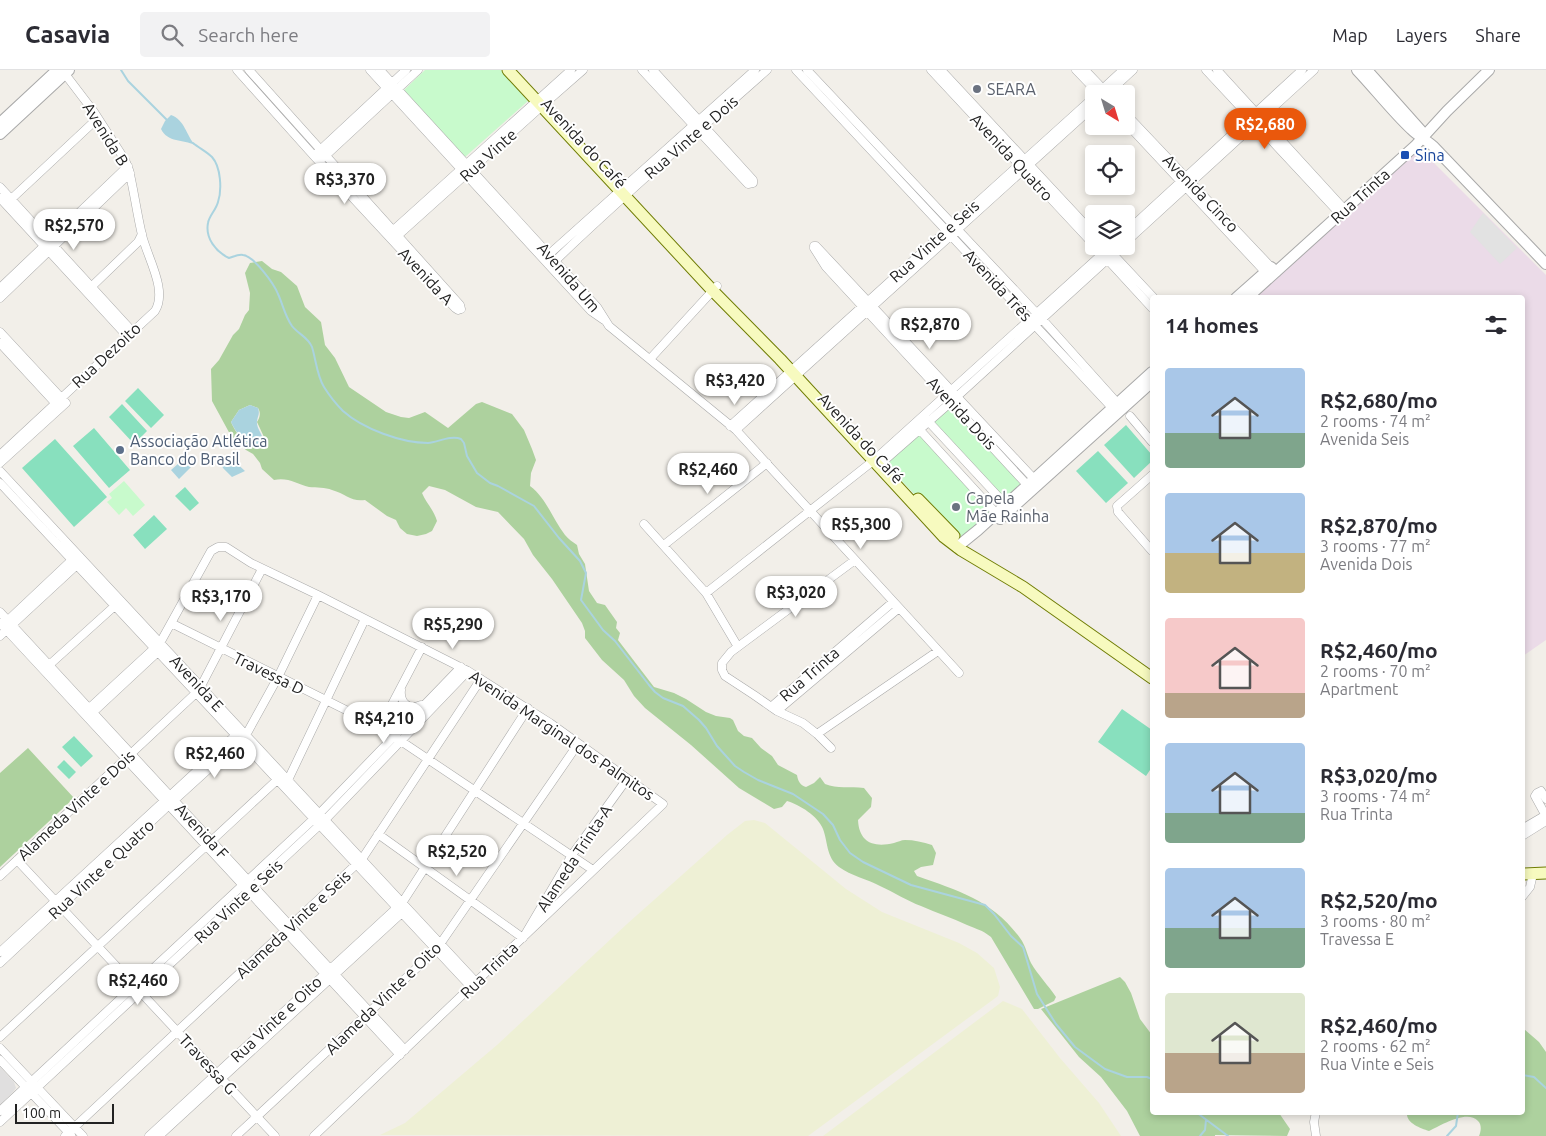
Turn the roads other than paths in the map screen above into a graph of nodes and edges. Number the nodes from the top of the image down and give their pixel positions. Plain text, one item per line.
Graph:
1 (370, 70) edge
2 (380, 70) edge
3 (406, 70) edge
4 (418, 70) edge
5 (508, 70) edge
6 (516, 70) edge
7 (571, 70) edge
8 (583, 70) edge
9 (642, 70) edge
10 (653, 70) edge
11 (755, 70) edge
12 (767, 70) edge
13 (796, 70) edge
14 (807, 70) edge
15 (1076, 70) edge
16 (1085, 70) edge
17 (1123, 70) edge
18 (1133, 70) edge
19 (1206, 70) edge
20 (1217, 70) edge
21 (1302, 70) edge
22 (1314, 70) edge
23 (1357, 70) edge
24 (1367, 70) edge
25 (1489, 70) edge
26 (63, 71) edge
27 (243, 71) edge
28 (940, 73) edge
29 (1092, 85) edge
30 (1095, 85) edge
31 (1109, 85) edge
32 (1112, 85) edge
33 (392, 89) junction
34 (541, 101) junction
35 (1085, 108) edge
36 (1085, 113) edge
37 (98, 118) junction
38 (1256, 118) junction
39 (0, 123) edge
40 (1135, 124) edge
41 (699, 126) junction
42 (1135, 132) edge
43 (0, 134) edge
44 (1425, 139) junction
45 (320, 156) junction
46 (1024, 164) junction
47 (466, 169) junction
48 (129, 170) junction
49 (1186, 183) junction
50 (0, 187) edge
51 (625, 191) junction
52 (5, 200) edge
53 (1342, 212) junction
54 (1085, 225) edge
55 (1135, 225) edge
56 (952, 229) junction
57 (1135, 233) edge
58 (142, 234) junction
59 (1085, 234) edge
60 (393, 236) junction
61 (49, 246) junction
62 (1104, 255) edge
63 (1111, 255) edge
64 (1112, 255) edge
65 (549, 260) junction
66 (1546, 264) edge
67 (1270, 272) junction
68 (0, 288) edge
69 (715, 288) junction
70 (89, 289) junction
71 (1151, 295) edge
72 (1240, 295) edge
73 (1250, 295) edge
74 (0, 298) edge
75 (1150, 305) edge
76 (868, 306) junction
77 (1036, 319) junction
78 (0, 332) edge
79 (130, 333) junction
80 (0, 342) edge
81 (650, 359) junction
82 (795, 371) junction
83 (1150, 374) edge
84 (1150, 384) edge
85 (952, 396) junction
86 (61, 403) junction
87 (1120, 410) junction
88 (928, 421) junction
89 (733, 428) junction
90 (919, 429) junction
91 (1150, 440) edge
92 (0, 455) edge
93 (878, 461) junction
94 (0, 463) edge
95 (767, 463) junction
96 (0, 471) edge
97 (1150, 477) edge
98 (0, 483) edge
99 (1034, 485) junction
100 (1006, 505) junction
101 (810, 511) junction
102 (996, 513) junction
103 (644, 524) dead end
104 (664, 545) junction
105 (963, 547) junction
106 (1150, 549) edge
107 (77, 560) junction
108 (855, 560) junction
109 (262, 569) junction
110 (706, 594) junction
111 (318, 595) junction
112 (118, 603) junction
113 (896, 605) junction
114 (0, 612) edge
115 (365, 619) junction
116 (171, 624) junction
117 (5, 625) edge
118 (0, 636) edge
119 (159, 647) junction
120 (422, 647) junction
121 (738, 647) junction
122 (220, 648) junction
123 (938, 651) junction
124 (47, 668) junction
125 (464, 669) junction
126 (958, 673) dead end
127 (278, 677) junction
128 (1150, 677) edge
129 (481, 679) junction
130 (402, 685) junction
131 (198, 690) junction
132 (432, 696) junction
133 (326, 701) junction
134 (528, 708) junction
135 (774, 709) junction
136 (88, 713) junction
137 (380, 728) junction
138 (817, 734) junction
139 (241, 735) junction
140 (397, 738) junction
141 (578, 744) junction
142 (831, 748) dead end
143 (128, 756) junction
144 (428, 759) junction
145 (627, 779) junction
146 (277, 780) junction
147 (288, 780) junction
148 (475, 791) junction
149 (1546, 799) edge
150 (169, 800) junction
151 (663, 804) joint
152 (1546, 816) edge
153 (319, 820) junction
154 (1546, 821) edge
155 (524, 823) junction
156 (1525, 827) edge
157 (378, 834) junction
158 (1525, 834) edge
159 (208, 843) junction
160 (572, 856) junction
161 (17, 860) junction
162 (359, 861) junction
163 (425, 868) junction
164 (593, 870) junction
165 (1528, 874) edge
166 (1546, 874) edge
167 (0, 876) edge
168 (249, 886) junction
169 (1525, 893) edge
170 (470, 900) junction
171 (58, 904) junction
172 (402, 908) junction
173 (288, 928) junction
174 (522, 938) junction
175 (97, 946) junction
176 (438, 947) junction
177 (0, 952) edge
178 (0, 963) edge
179 (330, 974) junction
180 (474, 984) junction
181 (138, 989) junction
182 (367, 1014) junction
183 (178, 1031) junction
184 (0, 1037) edge
185 (0, 1048) edge
186 (403, 1052) junction
187 (0, 1060) edge
188 (219, 1076) junction
189 (31, 1087) junction
190 (0, 1111) edge
191 (1315, 1115) edge
192 (257, 1116) junction
193 (0, 1122) edge
194 (70, 1133) edge
195 (83, 1136) edge
196 (149, 1136) edge
197 (159, 1136) edge
198 (236, 1136) edge
199 (276, 1136) edge
200 (314, 1136) edge
201 (1316, 1136) edge

1 - 33 street, Avenida Um
2 - 33 street, Avenida Um
3 - 33 street
4 - 33 street
5 - 34 main road, Avenida do Café
6 - 34 main road, Avenida do Café
7 - 34 street, Rua Vinte
8 - 34 street, Rua Vinte
9 - 41 street
10 - 41 street
11 - 41 street, Rua Vinte e Dois
12 - 41 street, Rua Vinte e Dois
13 - 56 street, Avenida Três
14 - 56 street, Avenida Três
15 - 29 street
16 - 30 street
17 - 31 street, Rua Vinte e Seis
18 - 32 street, Rua Vinte e Seis
19 - 38 street
20 - 38 street
21 - 38 street
22 - 38 street
23 - 44 street
24 - 44 street
25 - 44 street, Rua Trinta
26 - 37 street, Avenida B
26 - 39 street
26 - 43 street
27 - 45 street, Avenida A
28 - 46 street, Avenida Quatro
33 - 45 street
33 - 47 street, Avenida Um
34 - 47 street, Rua Vinte
34 - 51 main road, Avenida do Café
35 - 46 street, Rua Vinte e Seis
36 - 46 street, Rua Vinte e Seis
37 - 48 street, Avenida B
37 - 52 street
38 - 49 street
38 - 53 street
40 - 49 street, Avenida Cinco
41 - 41 street
41 - 51 street, Rua Vinte e Dois
42 - 49 street, Avenida Cinco
44 - 53 street, Rua Trinta
44 - 66 street
45 - 60 street, Avenida A
46 - 54 street, Avenida Quatro
46 - 56 street, Rua Vinte e Seis
46 - 59 street, Avenida Quatro
47 - 60 street, Rua Vinte
47 - 65 street, Avenida Um
48 - 58 street, Avenida B
48 - 61 street
49 - 55 street
49 - 57 street
49 - 67 street, Avenida Cinco
50 - 52 street
51 - 65 street, Rua Vinte e Dois
51 - 69 main road, Avenida do Café
52 - 61 street
53 - 67 street, Rua Trinta
56 - 76 street, Rua Vinte e Seis
56 - 77 street, Avenida Três
58 - 70 street
58 - 79 street, Rua Dezoito
60 - 60 street, Avenida A
61 - 68 street
61 - 70 street
61 - 74 street
62 - 77 street
63 - 75 street, Avenida Quatro
64 - 71 street, Avenida Quatro
65 - 81 street, Avenida Um
67 - 72 street, Rua Trinta
67 - 73 street, Rua Trinta
69 - 81 street
69 - 82 main road, Avenida do Café
70 - 79 street
76 - 76 street, Avenida Dois
76 - 82 street, Rua Vinte e Seis
76 - 85 street, Avenida Dois
77 - 85 street
77 - 87 street, Avenida Três
78 - 86 street
79 - 86 street, Rua Dezoito
80 - 86 street
81 - 89 street, Avenida Um
82 - 89 street, Rua Vinte e Seis
82 - 93 main road, Avenida do Café
83 - 87 street
84 - 87 street
85 - 88 street
85 - 93 street
85 - 99 street, Avenida Dois
86 - 92 street, Rua Dezoito
86 - 94 street, Rua Dezoito
87 - 91 street, Avenida Três
87 - 99 street
88 - 90 street
88 - 100 street
89 - 95 street, Avenida Um
90 - 93 street
90 - 102 street
93 - 101 street
93 - 105 main road, Avenida do Café
95 - 101 street, Avenida Um
95 - 104 street
96 - 107 street, Avenida E
97 - 106 street
98 - 107 street, Avenida E
99 - 100 street
99 - 105 street
100 - 102 street
101 - 108 street, Avenida Um
101 - 110 street
102 - 105 street
103 - 104 street
104 - 110 street
105 - 128 main road, Avenida do Café
107 - 112 street, Avenida E
107 - 117 street
108 - 113 street, Avenida Um
108 - 121 street
109 - 111 street, Avenida Marginal dos Palmitos
109 - 116 street, Avenida Marginal dos Palmitos
109 - 122 street, Alameda Vinte e Dois
110 - 121 street
111 - 115 street, Avenida Marginal dos Palmitos
111 - 127 street, Rua Vinte e Quatro
112 - 119 street, Avenida E
112 - 124 street
113 - 123 street, Avenida Um
113 - 135 street, Rua Trinta
114 - 117 street, Avenida F
115 - 120 street, Avenida Marginal dos Palmitos
115 - 133 street
116 - 119 street
116 - 122 street, Travessa D
117 - 118 street
117 - 124 street, Avenida F
119 - 131 street, Avenida E
119 - 136 street
120 - 125 street, Avenida Marginal dos Palmitos
120 - 130 street
121 - 135 street
122 - 127 street, Travessa D
122 - 131 street, Alameda Vinte e Dois
123 - 126 street, Avenida Um
123 - 138 street
124 - 136 street, Avenida F
125 - 129 street, Avenida Marginal dos Palmitos
125 - 132 street, Rua Vinte e Seis
125 - 140 street, Rua Vinte e Seis
127 - 133 street, Travessa D
127 - 139 street, Rua Vinte e Quatro
129 - 134 street, Avenida Marginal dos Palmitos
129 - 144 street, Alameda Vinte e Seis
130 - 132 street
130 - 137 street
131 - 139 street, Avenida E
131 - 143 street, Alameda Vinte e Dois
132 - 140 street, Rua Vinte e Seis
133 - 137 street, Travessa D
133 - 147 street
134 - 141 street, Avenida Marginal dos Palmitos
134 - 148 street, Rua Vinte e Oito
135 - 138 street
136 - 143 street, Avenida F
137 - 140 street, Travessa D
138 - 142 street
139 - 146 street, Avenida E
139 - 147 street, Avenida E
139 - 150 street, Rua Vinte e Quatro
140 - 144 street, Travessa D
140 - 153 street, Rua Vinte e Seis
141 - 145 street, Avenida Marginal dos Palmitos
141 - 155 street, Alameda Vinte e Oito
143 - 150 street, Avenida F
143 - 161 street, Alameda Vinte e Dois
144 - 148 street, Travessa D
144 - 157 street, Alameda Vinte e Seis
145 - 151 street, Avenida Marginal dos Palmitos
145 - 160 street, Alameda Trinta-A
146 - 153 street, Avenida E
146 - 159 street
147 - 153 street, Avenida E
148 - 155 street, Travessa D
148 - 163 street, Rua Vinte e Oito
149 - 152 street
150 - 159 street, Avenida F
150 - 171 street, Rua Vinte e Quatro
151 - 164 street, Rua Trinta
152 - 156 street
153 - 162 street, Avenida E
153 - 168 street, Rua Vinte e Seis
154 - 158 street
155 - 160 street, Travessa D
155 - 170 street, Alameda Vinte e Oito
157 - 162 street, Alameda Vinte e Seis
157 - 163 street
159 - 168 street, Avenida F
159 - 175 street
160 - 164 street, Travessa D
160 - 174 street, Alameda Trinta-A
161 - 167 street, Alameda Vinte e Dois
161 - 171 street, Travessa G
162 - 172 street, Avenida E
162 - 173 street, Alameda Vinte e Seis
163 - 170 street
163 - 172 street, Rua Vinte e Oito
164 - 174 street, Rua Trinta
165 - 166 main road
165 - 169 street
168 - 173 street, Avenida F
168 - 181 street, Rua Vinte e Seis
170 - 174 street
170 - 176 street, Alameda Vinte e Oito
171 - 175 street, Travessa G
171 - 177 street, Rua Vinte e Quatro
171 - 178 street, Rua Vinte e Quatro
172 - 176 street, Avenida E
172 - 179 street, Rua Vinte e Oito
173 - 179 street, Avenida F
173 - 183 street, Alameda Vinte e Seis
174 - 180 street, Rua Trinta
175 - 181 street, Travessa G
175 - 184 street
176 - 180 street, Avenida E
176 - 182 street, Alameda Vinte e Oito
179 - 182 street, Avenida F
179 - 188 street, Rua Vinte e Oito
180 - 186 street, Rua Trinta
181 - 183 street, Travessa G
181 - 189 street, Rua Vinte e Seis
182 - 186 street, Avenida F
182 - 192 street, Alameda Vinte e Oito
183 - 188 street, Travessa G
183 - 194 street, Alameda Vinte e Seis
185 - 189 street
186 - 200 street, Rua Trinta
187 - 189 street
188 - 192 street, Travessa G
188 - 196 street, Rua Vinte e Oito
188 - 197 street, Rua Vinte e Oito
189 - 190 street, Rua Vinte e Seis
189 - 193 street, Rua Vinte e Seis
189 - 194 street
191 - 201 street
192 - 198 street, Alameda Vinte e Oito
192 - 199 street, Travessa G
194 - 195 street

